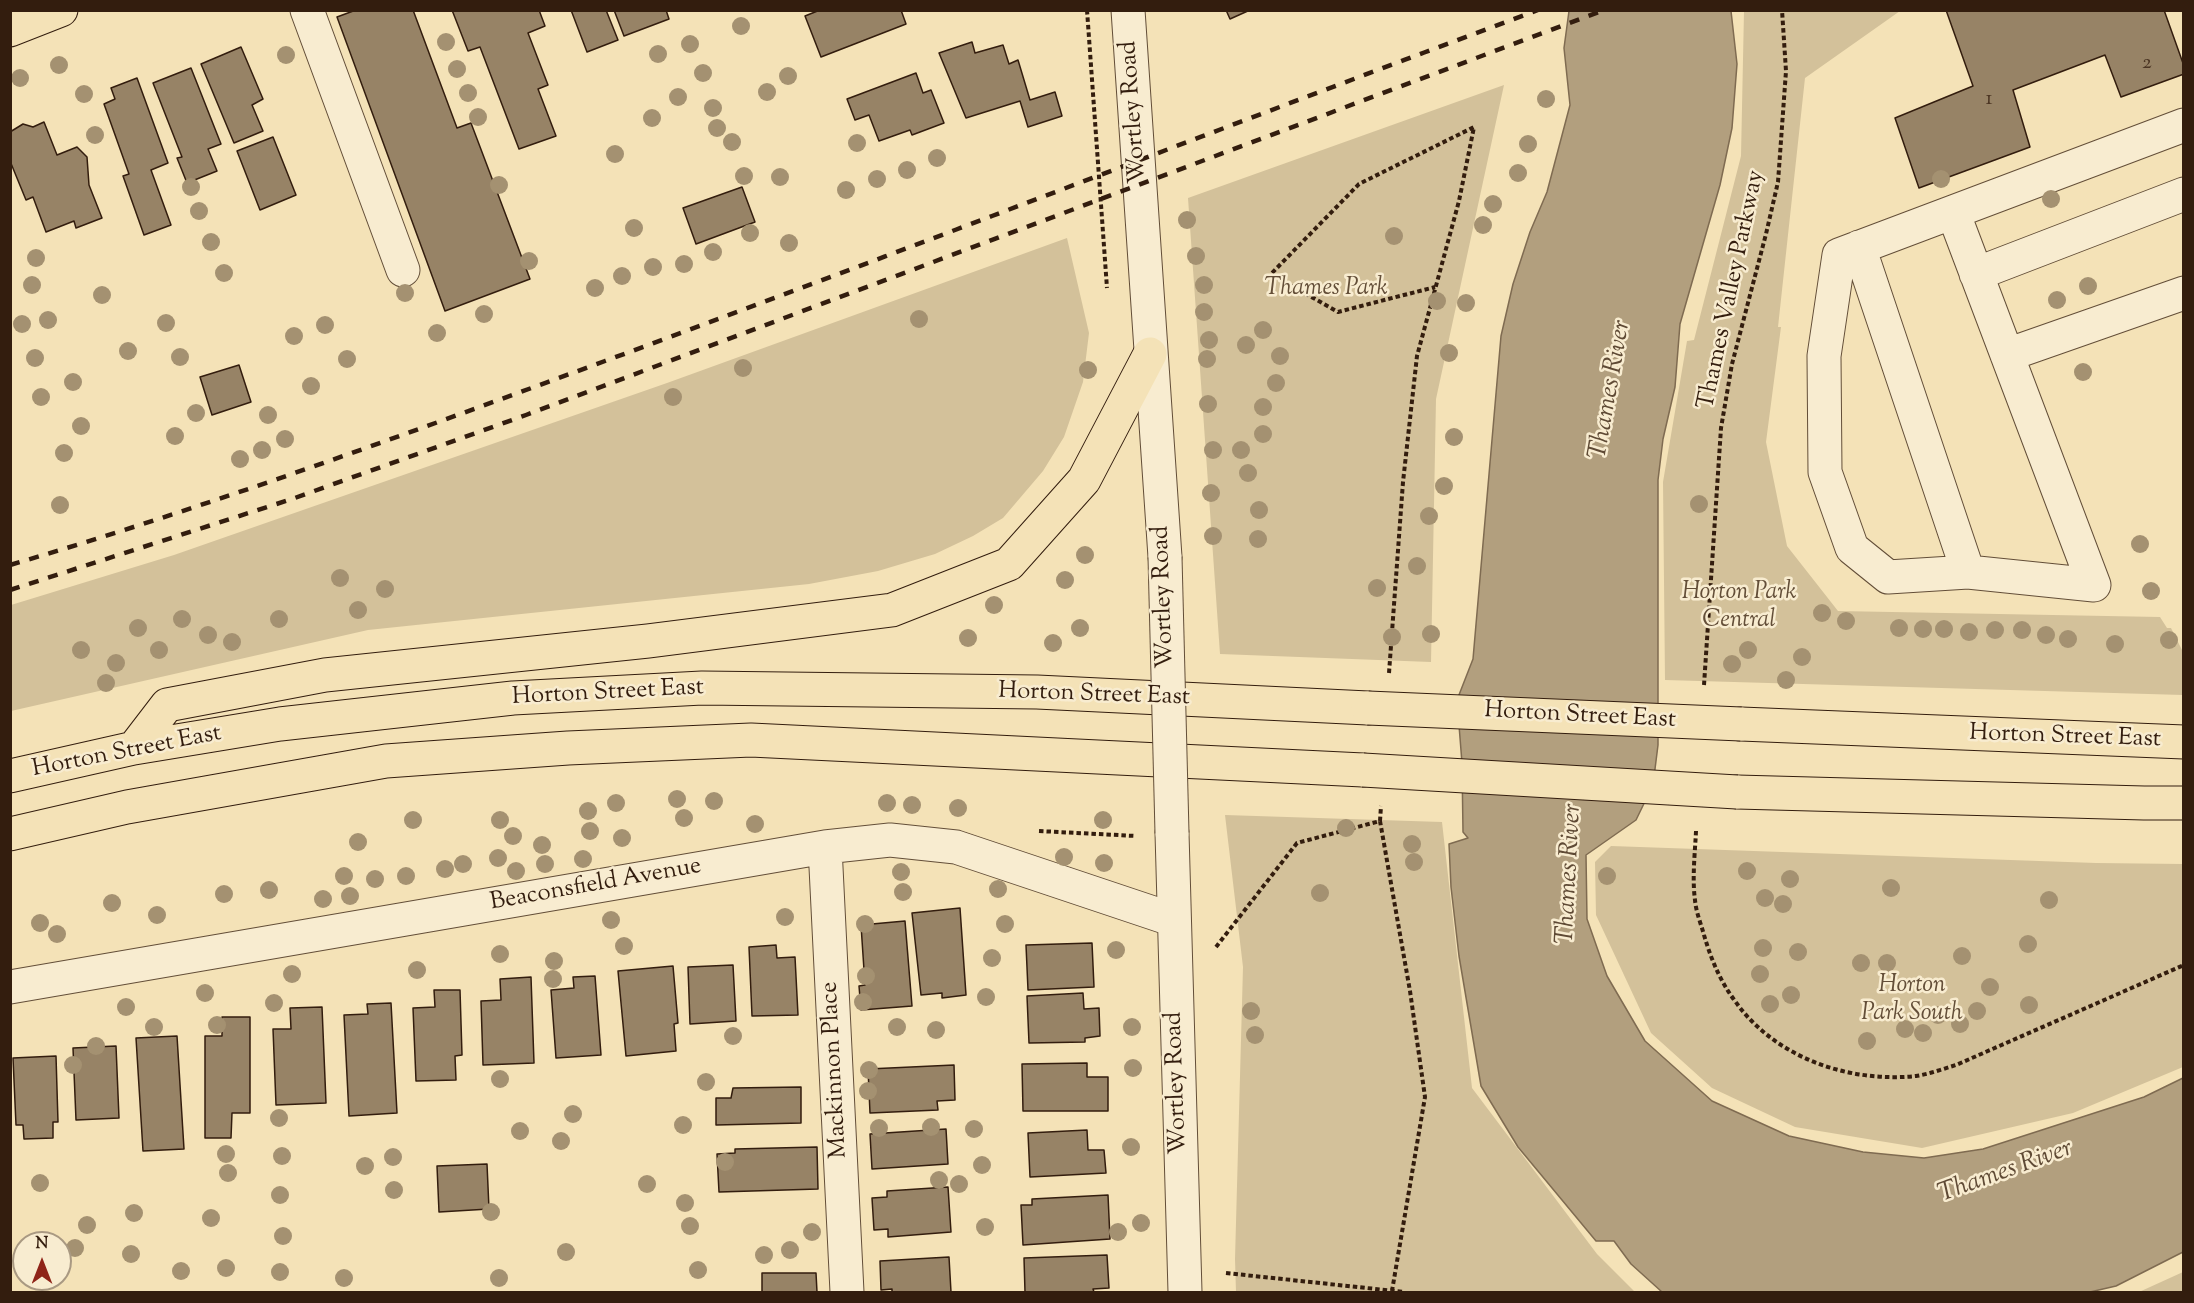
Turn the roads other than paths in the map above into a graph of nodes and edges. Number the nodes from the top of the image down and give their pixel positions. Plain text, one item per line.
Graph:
1 (61, 10) edge
2 (306, 10) edge
3 (1128, 10) edge
4 (10, 30) edge
5 (2184, 125) edge
6 (2184, 194) edge
7 (1953, 212) junction
8 (1859, 247) junction
9 (403, 270) dead end
10 (1976, 274) junction
11 (2184, 293) edge
12 (1150, 354) junction
13 (2007, 355) junction
14 (1968, 572) junction
15 (2184, 742) edge
16 (134, 748) junction
17 (10, 776) edge
18 (2184, 803) edge
19 (10, 834) edge
20 (825, 847) junction
21 (1174, 920) junction
22 (10, 987) edge
23 (848, 1293) edge
24 (1185, 1293) edge

1 - 4 main road
2 - 9 street
3 - 12 street, Wortley Road
5 - 7 street
6 - 10 street
7 - 8 street
7 - 10 street
8 - 14 street
8 - 14 street
10 - 13 street
11 - 13 street
12 - 16 main road
12 - 21 street, Wortley Road, bridge
13 - 14 street
15 - 16 main road, Horton Street East, bridge
16 - 17 main road, Horton Street East
18 - 19 main road, bridge
20 - 21 street, Beaconsfield Avenue
20 - 22 street, Beaconsfield Avenue
20 - 23 street, Mackinnon Place
21 - 24 street, Wortley Road

